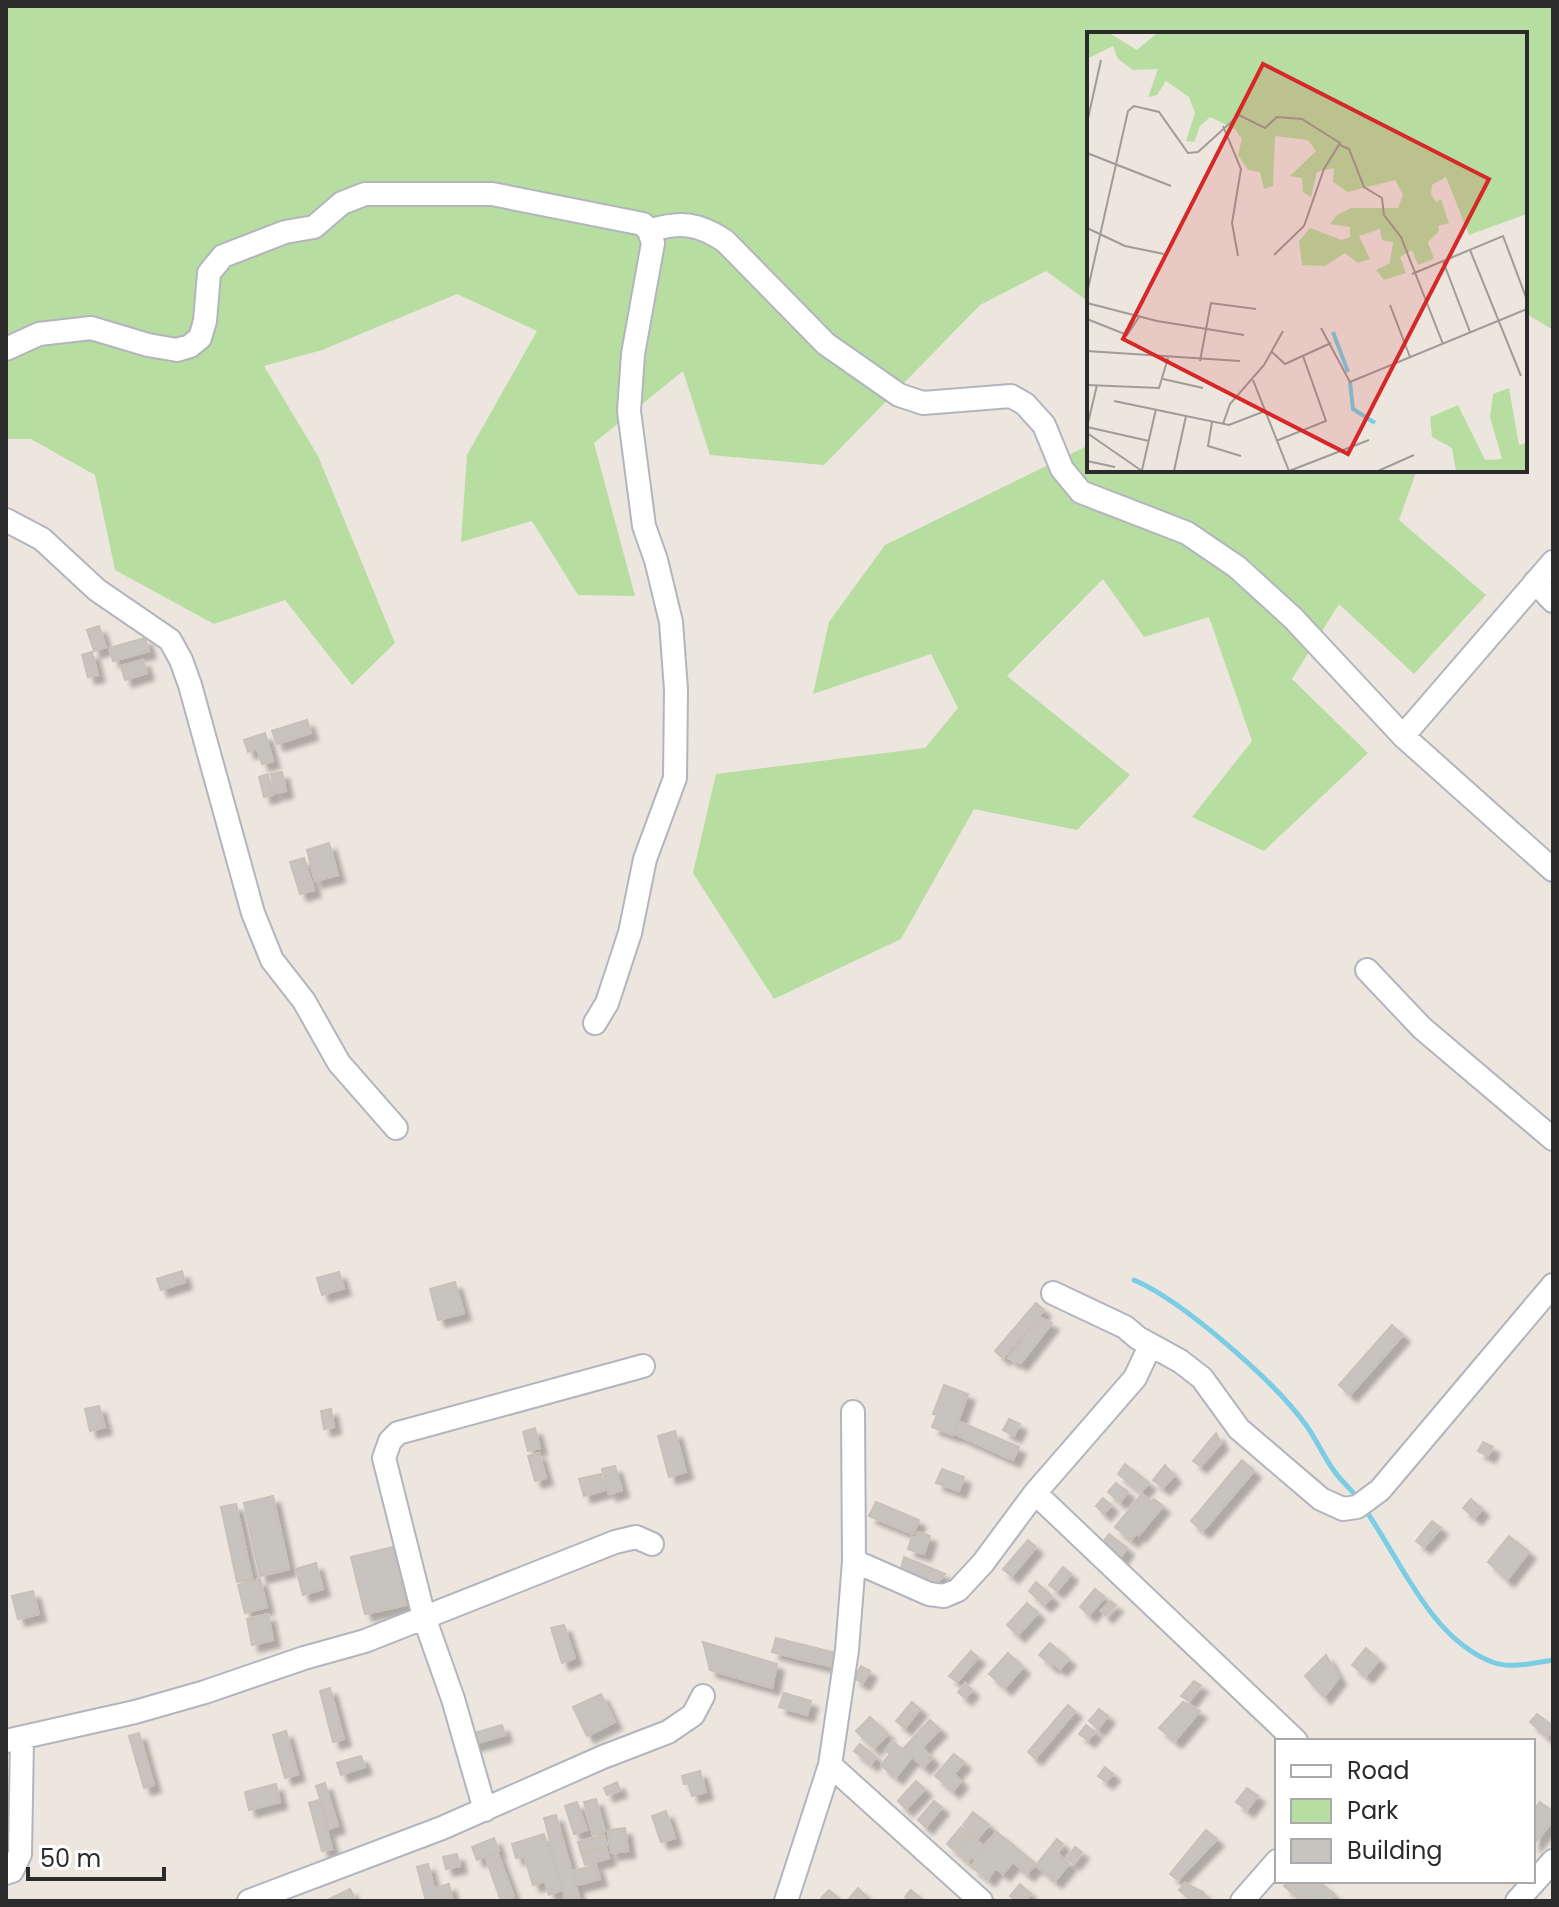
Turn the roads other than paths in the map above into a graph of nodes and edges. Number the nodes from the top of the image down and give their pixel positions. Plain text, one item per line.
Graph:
1 (649, 231) junction
2 (6, 349) edge
3 (6, 520) edge
4 (1553, 562) edge
5 (1535, 582) junction
6 (1553, 601) edge
7 (1403, 736) junction
8 (1553, 870) edge
9 (1367, 970) dead end
10 (595, 1023) dead end
11 (396, 1128) dead end
12 (1553, 1139) edge
13 (1553, 1285) edge
14 (1053, 1293) dead end
15 (1150, 1346) junction
16 (643, 1366) dead end
17 (853, 1412) dead end
18 (1035, 1493) junction
19 (652, 1544) dead end
20 (854, 1561) junction
21 (424, 1617) junction
22 (703, 1696) dead end
23 (1294, 1739) edge
24 (14, 1740) edge
25 (830, 1765) junction
26 (485, 1810) junction
27 (1553, 1861) edge
28 (1275, 1863) edge
29 (6, 1873) edge
30 (1535, 1881) edge
31 (1533, 1883) edge
32 (302, 1892) edge
33 (249, 1901) edge
34 (786, 1901) edge
35 (980, 1901) edge
36 (1242, 1901) edge
37 (1517, 1901) edge

1 - 2 street
1 - 7 street
1 - 10 street
3 - 11 street
4 - 5 street
5 - 6 street
5 - 7 street
7 - 8 street
9 - 12 street
13 - 15 street
14 - 15 street
15 - 18 street
16 - 21 street
17 - 20 street
18 - 20 street
18 - 23 street
19 - 21 street
20 - 25 street
21 - 24 street
21 - 26 street
22 - 26 street
24 - 29 street
25 - 34 street
25 - 35 street
26 - 32 street
27 - 30 street
28 - 36 street
31 - 37 street
32 - 33 street

